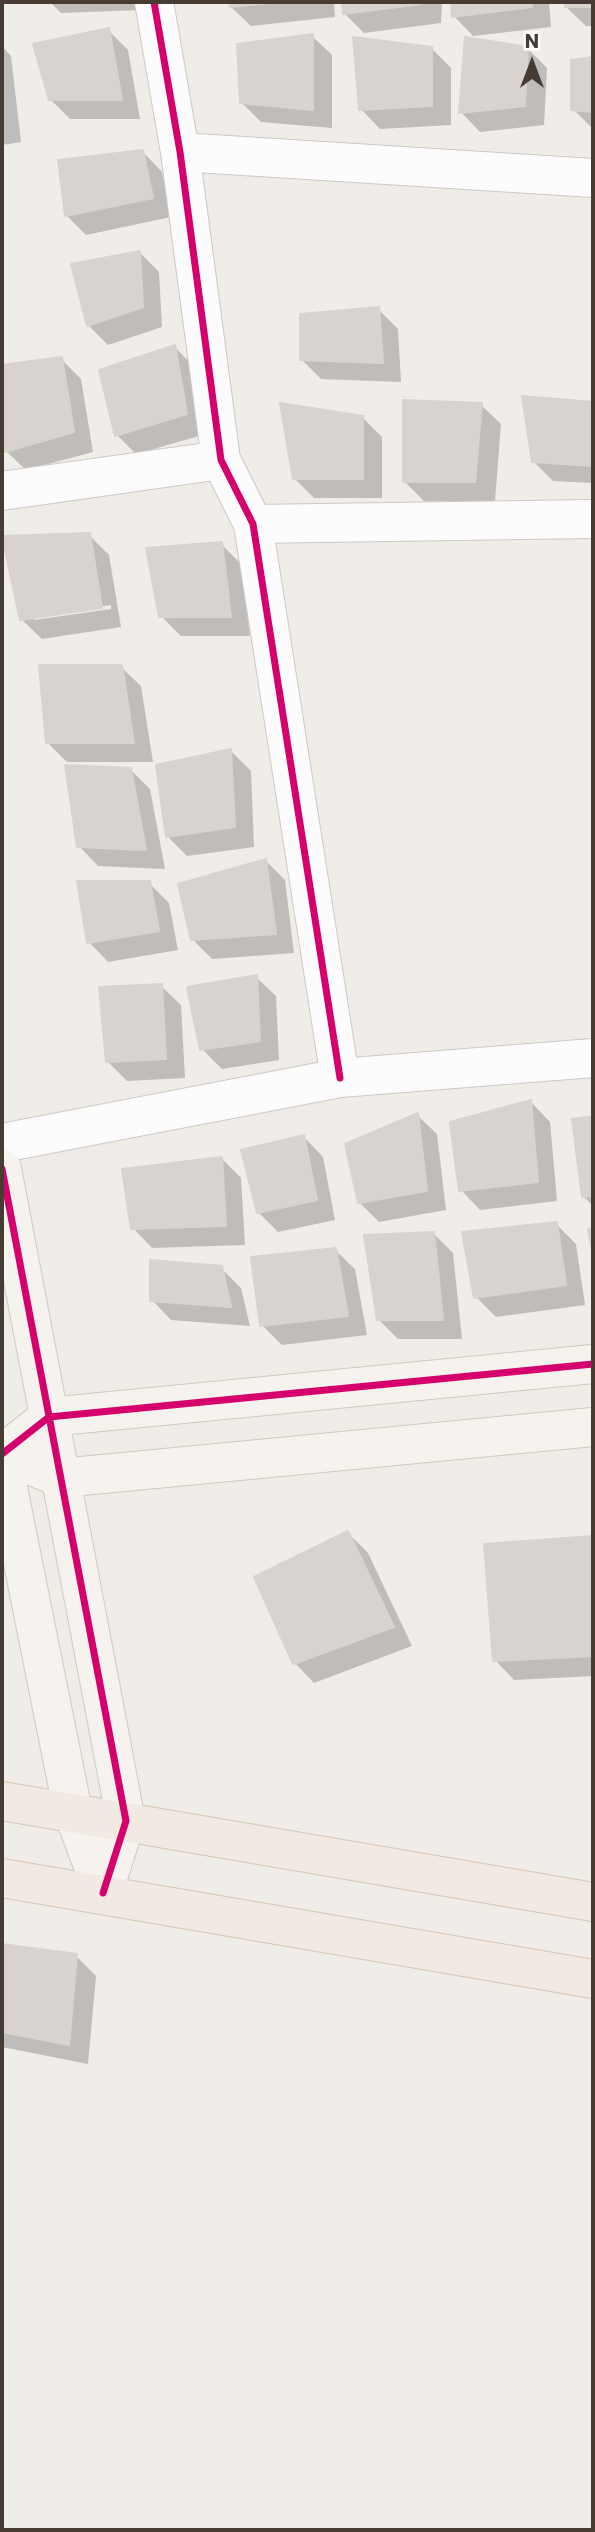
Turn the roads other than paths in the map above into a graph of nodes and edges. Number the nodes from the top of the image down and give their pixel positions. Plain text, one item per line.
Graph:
1 (154, 2) edge
2 (180, 152) junction
3 (593, 178) edge
4 (221, 460) junction
5 (2, 491) edge
6 (593, 519) edge
7 (253, 524) junction
8 (593, 1058) edge
9 (340, 1078) junction
10 (2, 1143) edge
11 (2, 1169) edge
12 (593, 1364) edge
13 (49, 1417) junction
14 (593, 1427) edge
15 (2, 1455) edge
16 (61, 1478) junction
17 (2, 1801) edge
18 (73, 1812) junction
19 (126, 1821) junction
20 (2, 1878) edge
21 (103, 1894) junction
22 (593, 1902) edge
23 (593, 1979) edge

1 - 2 street
2 - 3 street
2 - 4 street
4 - 5 street
4 - 7 street
6 - 7 street
7 - 9 street
8 - 9 street
9 - 10 street
11 - 13 street
12 - 13 street
13 - 15 street
13 - 16 street
14 - 16 street
15 - 16 street
15 - 18 street
16 - 19 street
17 - 18 main road
18 - 19 main road
18 - 21 street
19 - 21 street
19 - 22 main road
20 - 21 main road
21 - 23 main road

